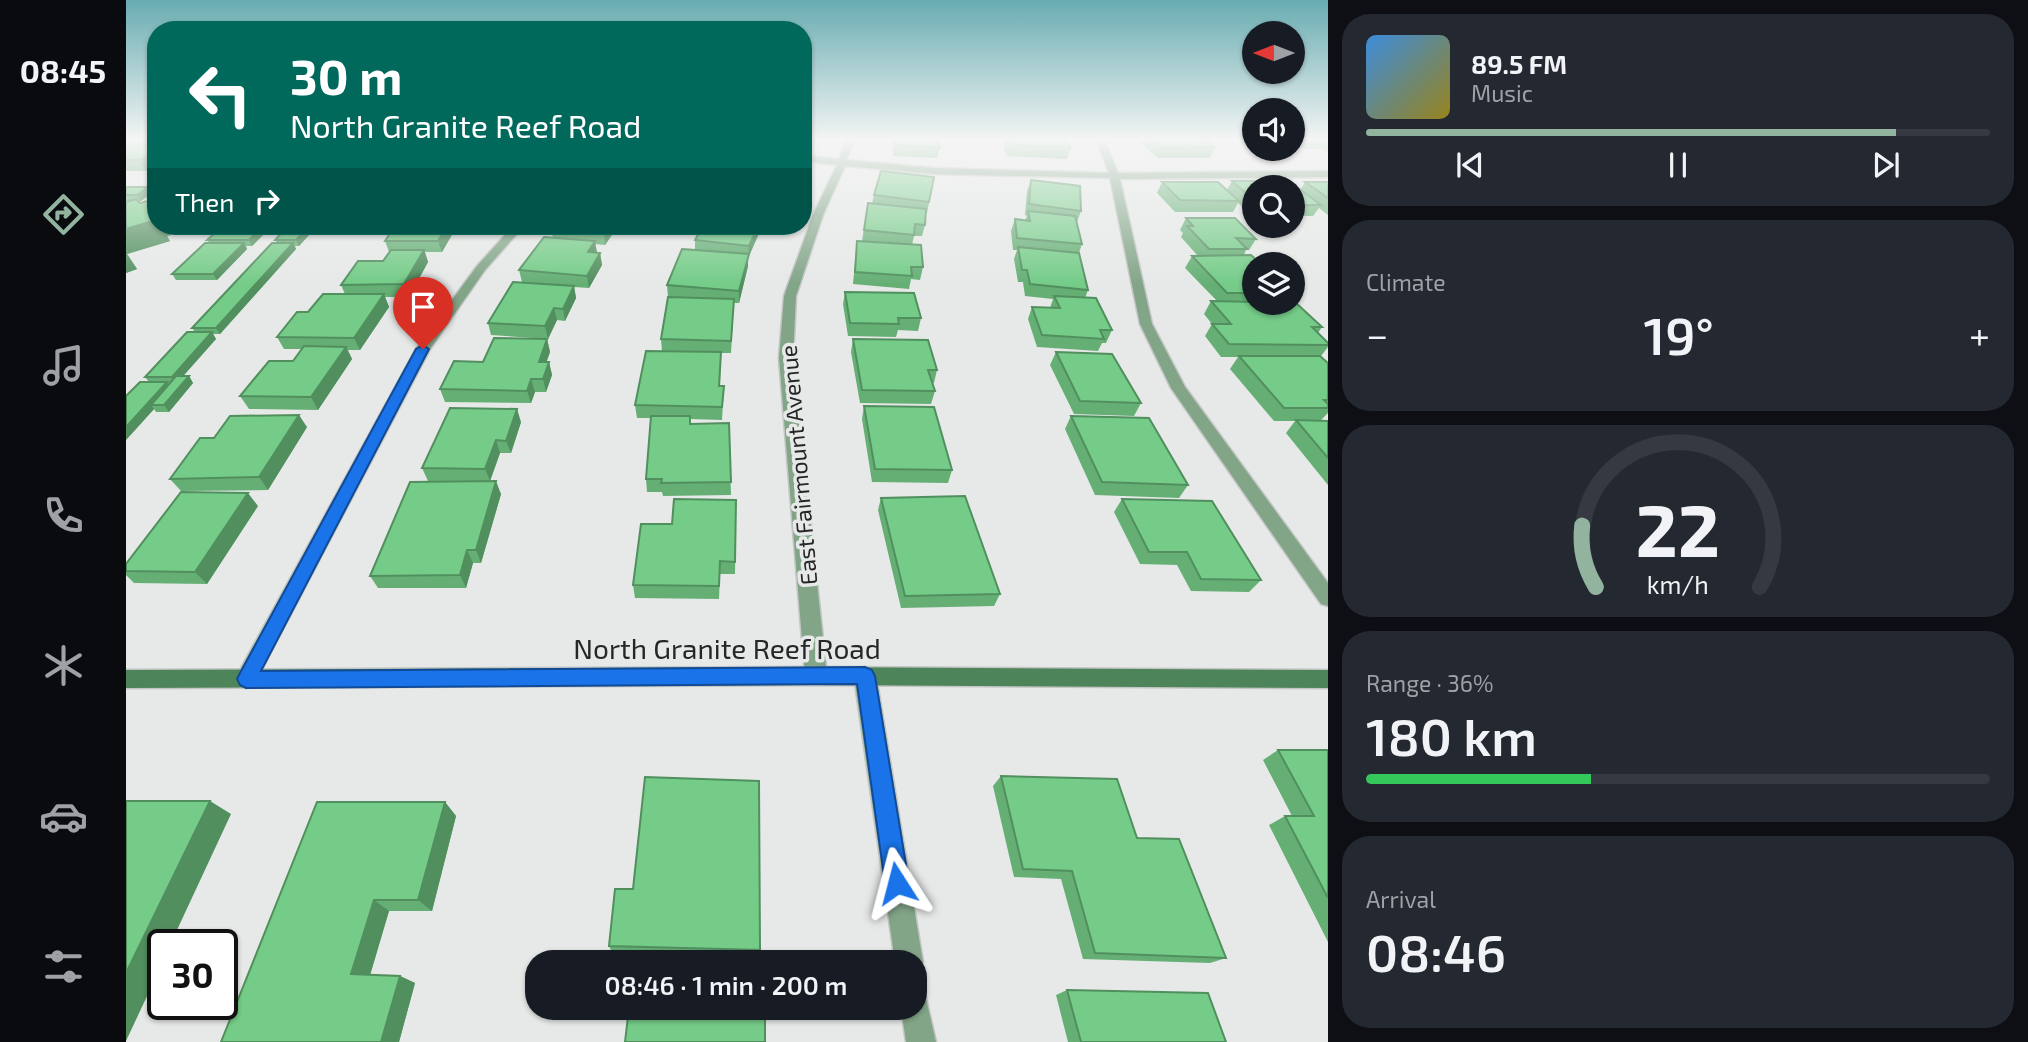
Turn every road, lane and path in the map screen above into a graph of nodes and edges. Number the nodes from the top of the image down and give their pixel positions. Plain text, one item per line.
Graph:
1 (831, 188) edge
2 (1117, 188) edge
3 (812, 232) edge
4 (511, 235) edge
5 (811, 235) edge
6 (1328, 598) edge
7 (816, 676) junction
8 (865, 676) junction
9 (1328, 678) edge
10 (126, 679) edge
11 (246, 679) junction
12 (907, 950) edge
13 (918, 1020) edge
14 (921, 1042) edge

1 - 3 street, East Fairmount Avenue
2 - 6 street
4 - 11 street
5 - 7 street, East Fairmount Avenue
7 - 8 street, North Granite Reef Road
7 - 11 street, North Granite Reef Road
8 - 9 street, North Granite Reef Road
8 - 12 street
10 - 11 street, North Granite Reef Road
13 - 14 street

